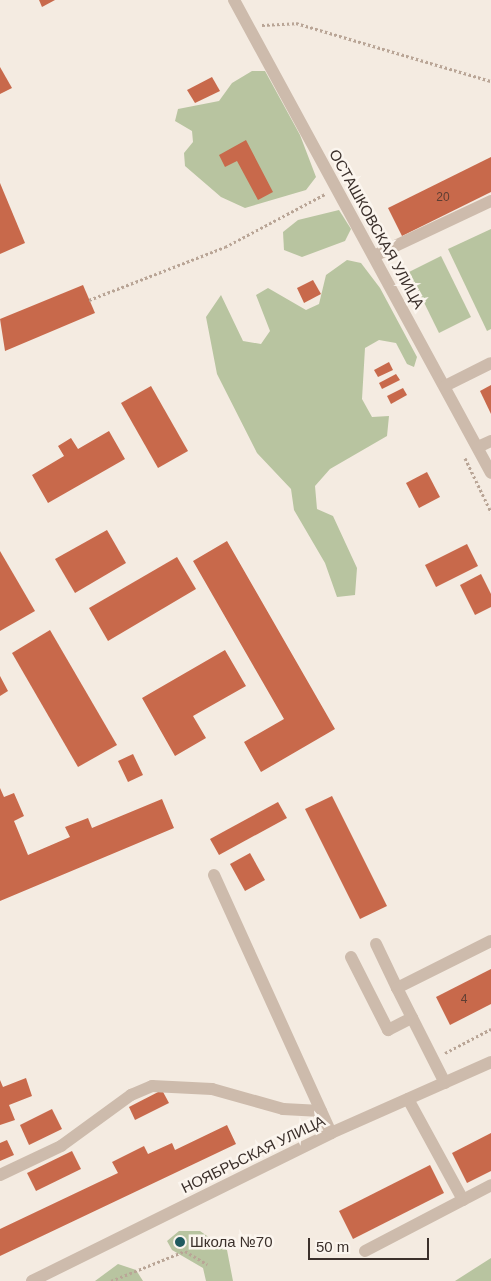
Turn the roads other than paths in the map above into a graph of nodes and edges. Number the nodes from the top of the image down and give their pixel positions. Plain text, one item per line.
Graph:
1 (234, 0) edge
2 (491, 201) edge
3 (374, 256) junction
4 (491, 363) edge
5 (444, 386) junction
6 (491, 441) edge
7 (478, 447) junction
8 (491, 473) edge
9 (214, 875) dead end
10 (491, 941) edge
11 (376, 944) dead end
12 (351, 957) dead end
13 (397, 988) junction
14 (412, 1018) junction
15 (491, 1062) edge
16 (445, 1083) junction
17 (408, 1100) junction
18 (321, 1111) junction
19 (331, 1133) junction
20 (0, 1175) edge
21 (491, 1185) edge
22 (463, 1200) junction
23 (366, 1251) dead end
24 (32, 1281) edge

1 - 3 street, ОСТАШКОВСКАЯ УЛИЦА
2 - 3 street
3 - 5 street, ОСТАШКОВСКАЯ УЛИЦА
4 - 5 street
5 - 7 street, ОСТАШКОВСКАЯ УЛИЦА
6 - 7 street
7 - 8 street, ОСТАШКОВСКАЯ УЛИЦА
9 - 18 street
10 - 13 street
11 - 13 street
12 - 14 street
13 - 14 street
14 - 16 street
15 - 16 street, НОЯБРЬСКАЯ УЛИЦА
16 - 17 street, НОЯБРЬСКАЯ УЛИЦА
17 - 19 street, НОЯБРЬСКАЯ УЛИЦА
17 - 22 street
18 - 19 street
18 - 20 street
19 - 24 street, НОЯБРЬСКАЯ УЛИЦА
21 - 22 street
22 - 23 street

